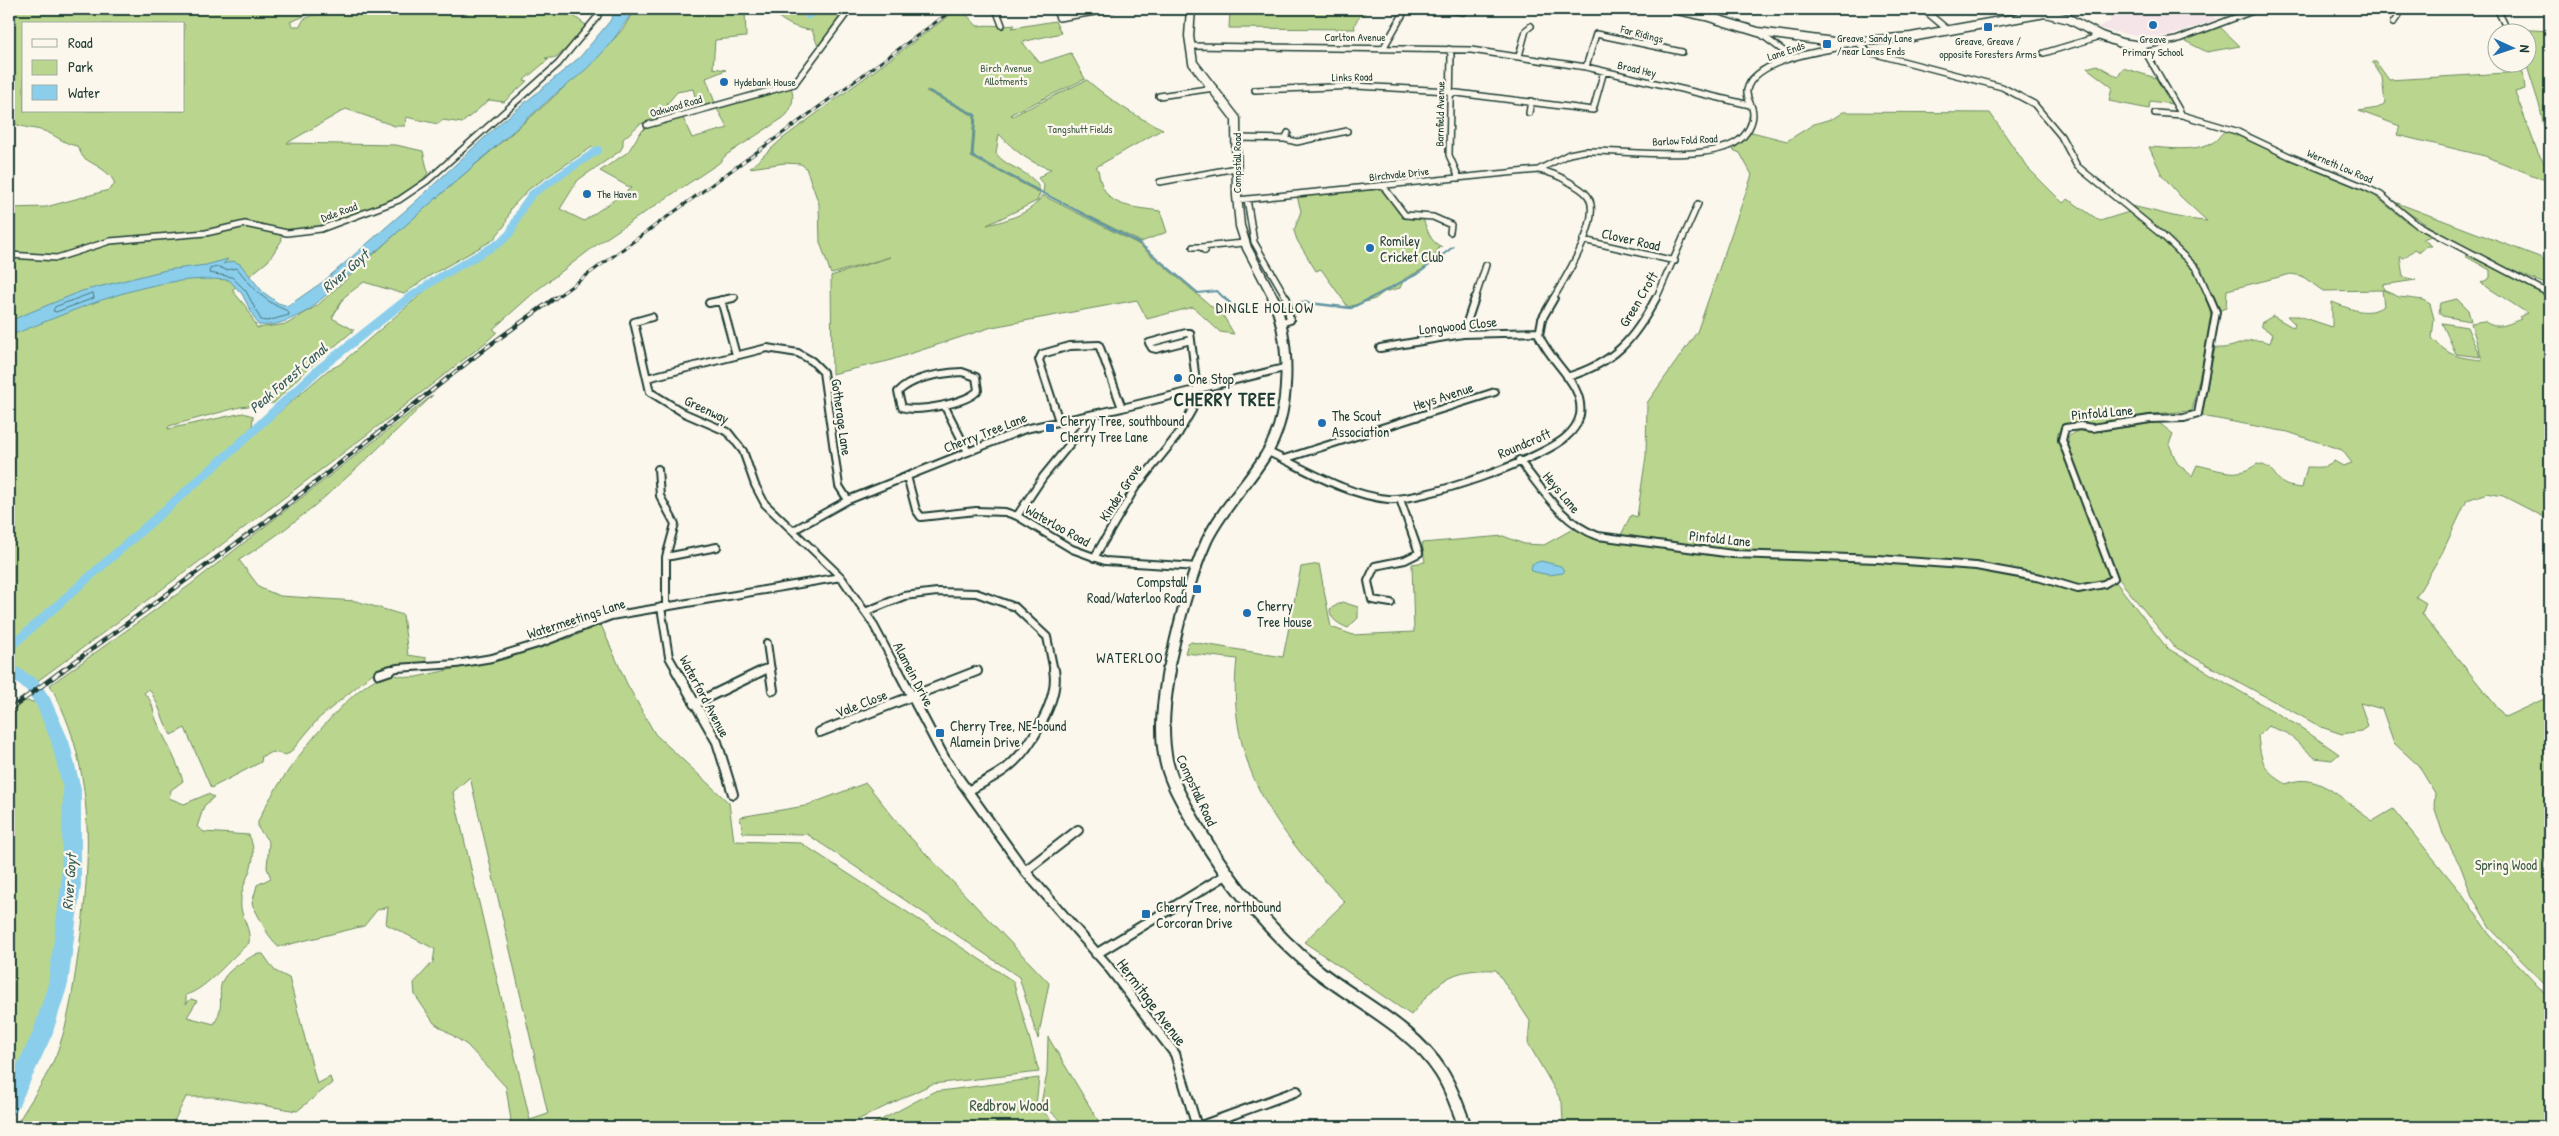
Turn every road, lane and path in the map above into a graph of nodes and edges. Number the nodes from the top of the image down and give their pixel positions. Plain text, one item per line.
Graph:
1 (596, 9) edge
2 (850, 9) edge
3 (996, 9) edge
4 (1055, 9) edge
5 (1113, 9) edge
6 (1191, 9) edge
7 (1406, 9) edge
8 (1443, 9) edge
9 (1673, 9) edge
10 (1923, 9) edge
11 (2020, 9) edge
12 (2258, 9) edge
13 (2402, 9) edge
14 (2489, 9) edge
15 (2497, 9) edge
16 (1699, 10) edge
17 (1463, 12) dead end
18 (2028, 15) junction
19 (2504, 22) edge
20 (2392, 23) dead end
21 (1002, 25) dead end
22 (1531, 26) dead end
23 (1948, 30) junction
24 (1589, 33) dead end
25 (1596, 34) junction
26 (1760, 34) junction
27 (2101, 36) junction
28 (1841, 43) junction
29 (1858, 43) junction
30 (1190, 46) junction
31 (2142, 46) junction
32 (1384, 47) junction
33 (1449, 49) junction
34 (1682, 52) dead end
35 (2044, 53) dead end
36 (1519, 56) junction
37 (1793, 58) junction
38 (1586, 67) junction
39 (1766, 68) joint
40 (1604, 72) junction
41 (1214, 88) junction
42 (1254, 90) dead end
43 (1449, 92) junction
44 (1159, 96) dead end
45 (1531, 101) junction
46 (1750, 105) junction
47 (1529, 113) dead end
48 (2155, 113) dead end
49 (2182, 115) junction
50 (647, 125) dead end
51 (1347, 131) dead end
52 (1288, 133) dead end
53 (1238, 138) junction
54 (1284, 139) junction
55 (1561, 159) joint
56 (1236, 168) junction
57 (1538, 170) junction
58 (1459, 178) junction
59 (1160, 182) dead end
60 (1383, 186) junction
61 (1247, 199) junction
62 (1237, 200) junction
63 (1698, 204) dead end
64 (1450, 232) dead end
65 (1582, 240) junction
66 (1244, 243) junction
67 (1193, 247) dead end
68 (9, 255) edge
69 (1675, 261) junction
70 (1486, 265) dead end
71 (2550, 294) edge
72 (735, 297) dead end
73 (722, 300) junction
74 (709, 303) dead end
75 (652, 317) dead end
76 (1280, 323) junction
77 (1539, 332) junction
78 (1463, 334) junction
79 (1191, 340) junction
80 (1380, 348) dead end
81 (736, 355) junction
82 (1284, 368) junction
83 (1568, 377) junction
84 (647, 378) junction
85 (1197, 390) junction
86 (1495, 392) dead end
87 (944, 405) junction
88 (1122, 408) junction
89 (1086, 416) junction
90 (1059, 421) junction
91 (968, 452) junction
92 (1268, 452) junction
93 (1284, 460) junction
94 (1519, 460) junction
95 (658, 469) dead end
96 (907, 476) junction
97 (1400, 499) junction
98 (848, 500) junction
99 (1017, 516) junction
100 (794, 530) junction
101 (1590, 534) joint
102 (717, 547) dead end
103 (666, 556) junction
104 (1094, 558) junction
105 (1198, 567) junction
106 (840, 577) junction
107 (1391, 603) dead end
108 (664, 607) junction
109 (865, 612) junction
110 (767, 643) dead end
111 (770, 667) junction
112 (977, 671) dead end
113 (379, 674) dead end
114 (774, 690) dead end
115 (911, 697) junction
116 (694, 704) junction
117 (820, 732) dead end
118 (968, 791) junction
119 (733, 794) dead end
120 (1078, 830) dead end
121 (1025, 871) junction
122 (1226, 875) junction
123 (1096, 954) junction
124 (1297, 1092) dead end
125 (1198, 1127) edge
126 (1465, 1127) edge

1 - 68 street, Dale Road
2 - 50 street, Oakwood Road
3 - 21 street
4 - 5 street
6 - 30 main road, Compstall Road
7 - 32 street
8 - 17 street
9 - 16 main road
10 - 23 street
11 - 18 street
12 - 31 street
13 - 20 street
14 - 15 street
15 - 19 street
16 - 26 main road
18 - 23 main road
18 - 27 main road
22 - 36 street
23 - 29 main road
24 - 25 street, Far Ridings
25 - 34 street, Far Ridings
25 - 38 street
26 - 28 main road
26 - 37 street
27 - 31 main road
27 - 35 street
28 - 29 main road
28 - 37 street, Lane Ends
29 - 101 street, Pinfold Lane
30 - 32 street, Carlton Avenue
30 - 41 main road, Compstall Road
31 - 49 street
32 - 33 street, Carlton Avenue
33 - 36 street, Carlton Avenue
33 - 43 street, Barnfield Avenue
36 - 38 street, Broad Hey
37 - 39 street, Lane Ends
38 - 40 street, Broad Hey
39 - 46 street, Barlow Fold Road
40 - 45 street, Links Road
40 - 46 street, Broad Hey
41 - 44 street
41 - 53 main road, Compstall Road
42 - 43 street, Links Road
43 - 45 street, Links Road
43 - 58 street, Barnfield Avenue
45 - 47 street
46 - 55 street, Barlow Fold Road
48 - 49 street, Werneth Low Road
49 - 71 street, Werneth Low Road
51 - 54 street
52 - 54 street
53 - 54 street
53 - 56 main road, Compstall Road
55 - 57 street, Birchvale Drive
56 - 59 street
56 - 62 main road, Compstall Road
57 - 58 street, Birchvale Drive
57 - 65 street
58 - 60 street, Birchvale Drive
60 - 61 street, Birchvale Drive
60 - 64 street
61 - 62 street, Birchvale Drive
61 - 76 street, Compstall Road
62 - 66 main road, Compstall Road
63 - 69 street, Green Croft
65 - 69 street, Clover Road
65 - 77 street
66 - 67 street
66 - 76 main road, Compstall Road
69 - 83 street, Green Croft
70 - 78 street
72 - 73 street
73 - 74 street
73 - 81 street
75 - 84 street, Greenway
76 - 82 main road, Compstall Road
77 - 78 street, Longwood Close
77 - 83 street, Roundcroft
78 - 80 street, Longwood Close
79 - 79 street
79 - 85 street
81 - 84 street, Gotherage Lane
81 - 98 street, Gotherage Lane
82 - 85 street, Cherry Tree Lane
82 - 92 main road, Compstall Road
83 - 94 street, Roundcroft
84 - 100 street, Greenway
85 - 88 street, Cherry Tree Lane
85 - 104 street, Kinder Grove
86 - 93 street, Heys Avenue
87 - 87 street
87 - 91 street
88 - 89 street, Cherry Tree Lane
88 - 90 street
89 - 90 street, Cherry Tree Lane
89 - 99 street
90 - 91 street, Cherry Tree Lane
91 - 96 street, Cherry Tree Lane
92 - 93 street, Roundcroft
92 - 105 main road, Compstall Road
93 - 97 street, Roundcroft
94 - 97 street, Roundcroft
94 - 101 street, Heys Lane
95 - 103 street, Waterford Avenue
96 - 98 street, Cherry Tree Lane
96 - 99 street, Waterloo Road
97 - 107 street
98 - 100 street, Cherry Tree Lane
99 - 104 street, Waterloo Road
100 - 106 street, Alamein Drive
102 - 103 street
103 - 108 street, Waterford Avenue
104 - 105 street, Waterloo Road
105 - 122 main road, Compstall Road
106 - 108 street, Watermeetings Lane
106 - 109 street, Alamein Drive
108 - 113 street, Watermeetings Lane
108 - 116 street, Waterford Avenue
109 - 115 street, Alamein Drive
109 - 118 street
110 - 111 street
111 - 114 street
111 - 116 street
112 - 115 street, Vale Close
115 - 117 street, Vale Close
115 - 118 street, Alamein Drive
116 - 119 street, Waterford Avenue
118 - 121 street, Alamein Drive
120 - 121 street
121 - 123 street, Alamein Drive
122 - 123 street
122 - 126 main road, Compstall Road
123 - 125 street, Hermitage Avenue
124 - 125 street

